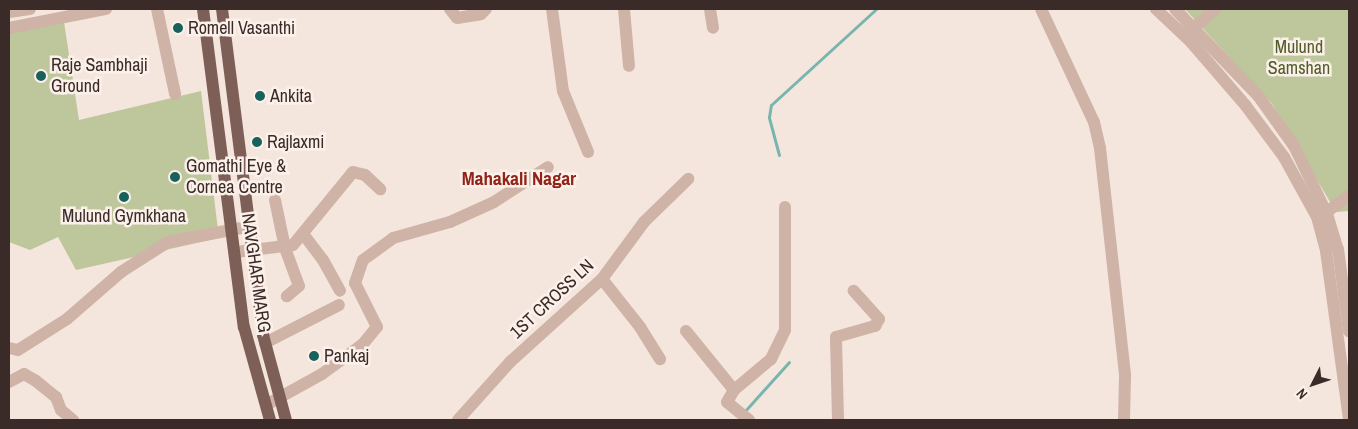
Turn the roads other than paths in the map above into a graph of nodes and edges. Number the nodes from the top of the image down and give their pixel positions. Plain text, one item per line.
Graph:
1 (29, 9) edge
2 (106, 9) edge
3 (157, 9) edge
4 (203, 9) edge
5 (222, 9) edge
6 (450, 9) edge
7 (486, 9) edge
8 (552, 9) edge
9 (624, 9) edge
10 (710, 9) edge
11 (1041, 9) edge
12 (1156, 9) edge
13 (1175, 9) edge
14 (1215, 9) edge
15 (9, 12) edge
16 (86, 12) edge
17 (31, 24) junction
18 (1194, 27) junction
19 (9, 28) edge
20 (713, 28) dead end
21 (1184, 36) junction
22 (1228, 64) junction
23 (629, 66) dead end
24 (1218, 73) junction
25 (175, 94) dead end
26 (232, 97) junction
27 (1259, 97) junction
28 (215, 99) junction
29 (1246, 106) junction
30 (588, 152) dead end
31 (548, 167) dead end
32 (688, 179) dead end
33 (380, 188) dead end
34 (243, 189) junction
35 (227, 190) junction
36 (1349, 196) edge
37 (275, 200) dead end
38 (785, 207) dead end
39 (1322, 216) junction
40 (247, 227) junction
41 (232, 229) junction
42 (304, 235) junction
43 (285, 248) junction
44 (251, 249) junction
45 (236, 252) junction
46 (602, 278) junction
47 (340, 291) dead end
48 (854, 292) dead end
49 (287, 296) dead end
50 (339, 305) dead end
51 (686, 331) dead end
52 (1349, 331) edge
53 (265, 342) junction
54 (9, 348) edge
55 (660, 359) dead end
56 (9, 382) edge
57 (734, 390) junction
58 (280, 399) junction
59 (266, 405) junction
60 (1349, 419) edge
61 (73, 420) edge
62 (270, 420) edge
63 (286, 420) edge
64 (458, 420) edge
65 (749, 420) edge
66 (838, 420) edge
67 (1124, 420) edge

1 - 15 street
1 - 17 street
2 - 16 street
3 - 25 street
4 - 28 main road, NAVGHAR MARG
5 - 26 main road
6 - 7 street
8 - 30 street
9 - 23 street
10 - 20 street
11 - 67 street
12 - 21 street
13 - 18 street
14 - 18 street
16 - 17 street
17 - 19 street
18 - 21 street
18 - 22 street
21 - 24 street
22 - 24 street
22 - 27 street
24 - 29 street
26 - 28 main road
26 - 34 main road
27 - 29 street
27 - 39 street
28 - 35 main road, NAVGHAR MARG
29 - 39 street
31 - 58 street
32 - 46 street, 1ST CROSS LN
33 - 42 street
34 - 35 main road
34 - 40 main road
35 - 41 main road, NAVGHAR MARG
36 - 39 street
37 - 43 street
38 - 57 street
39 - 52 street
39 - 60 street
40 - 41 street
40 - 44 main road
41 - 45 main road, NAVGHAR MARG
41 - 54 street
42 - 43 street
42 - 47 street
43 - 44 street
43 - 49 street
44 - 45 street
44 - 53 main road
45 - 59 main road, NAVGHAR MARG
46 - 55 street
46 - 64 street, 1ST CROSS LN
48 - 66 street
50 - 53 street
51 - 57 street
53 - 58 main road
56 - 61 street
57 - 65 street
58 - 59 street
58 - 63 main road
59 - 62 main road, NAVGHAR MARG

